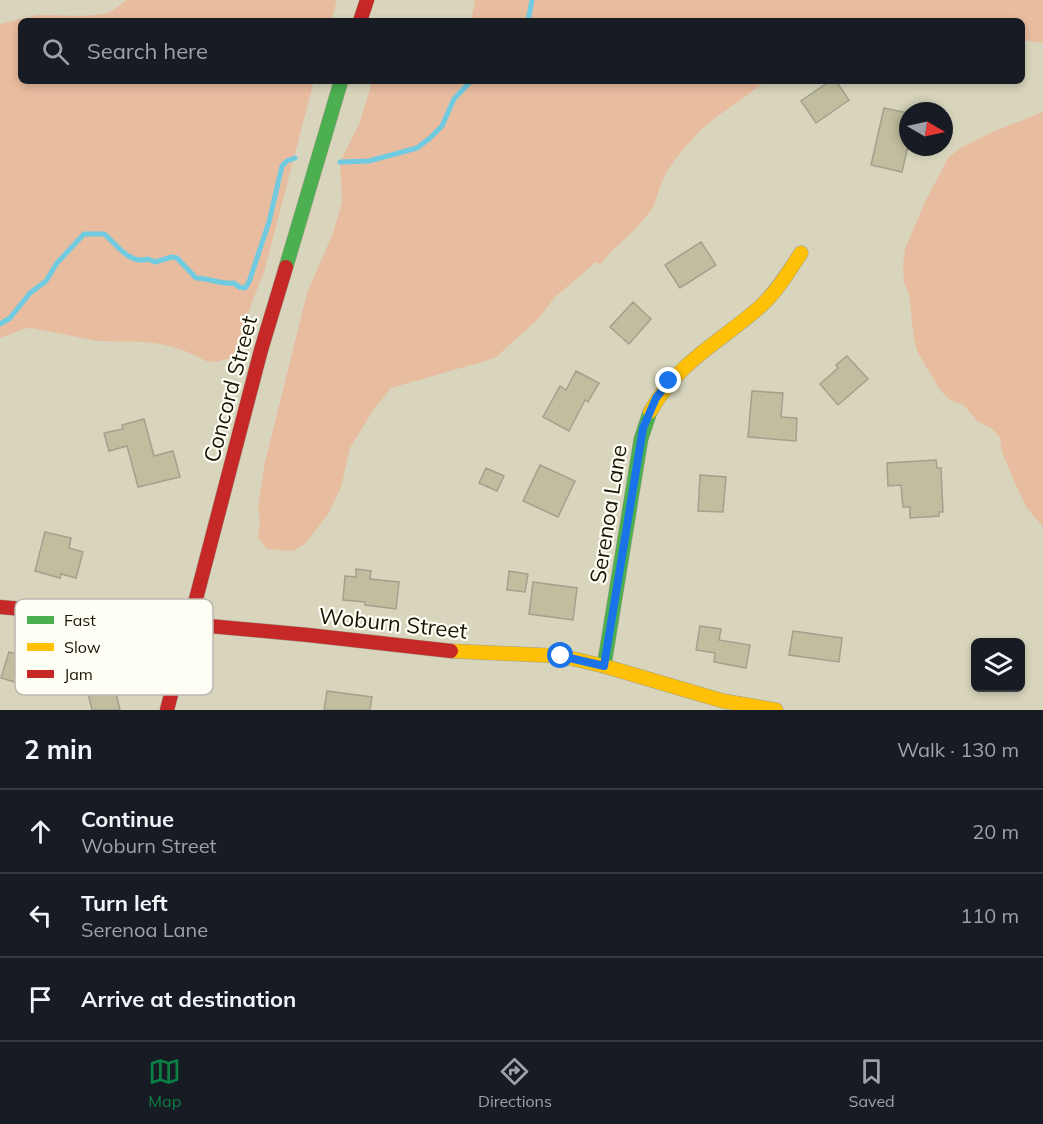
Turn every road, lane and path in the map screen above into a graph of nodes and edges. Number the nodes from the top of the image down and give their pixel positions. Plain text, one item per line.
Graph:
1 (367, 0) edge
2 (361, 18) edge
3 (340, 84) edge
4 (801, 253) dead end
5 (197, 599) edge
6 (0, 607) edge
7 (15, 608) edge
8 (213, 626) edge
9 (604, 666) junction
10 (171, 695) edge
11 (167, 710) edge
12 (776, 710) edge

1 - 2 street
3 - 5 street, Concord Street
4 - 9 street, Serenoa Lane
6 - 7 street, Woburn Street
8 - 9 street, Woburn Street
9 - 12 street, Woburn Street
10 - 11 street, Concord Street

